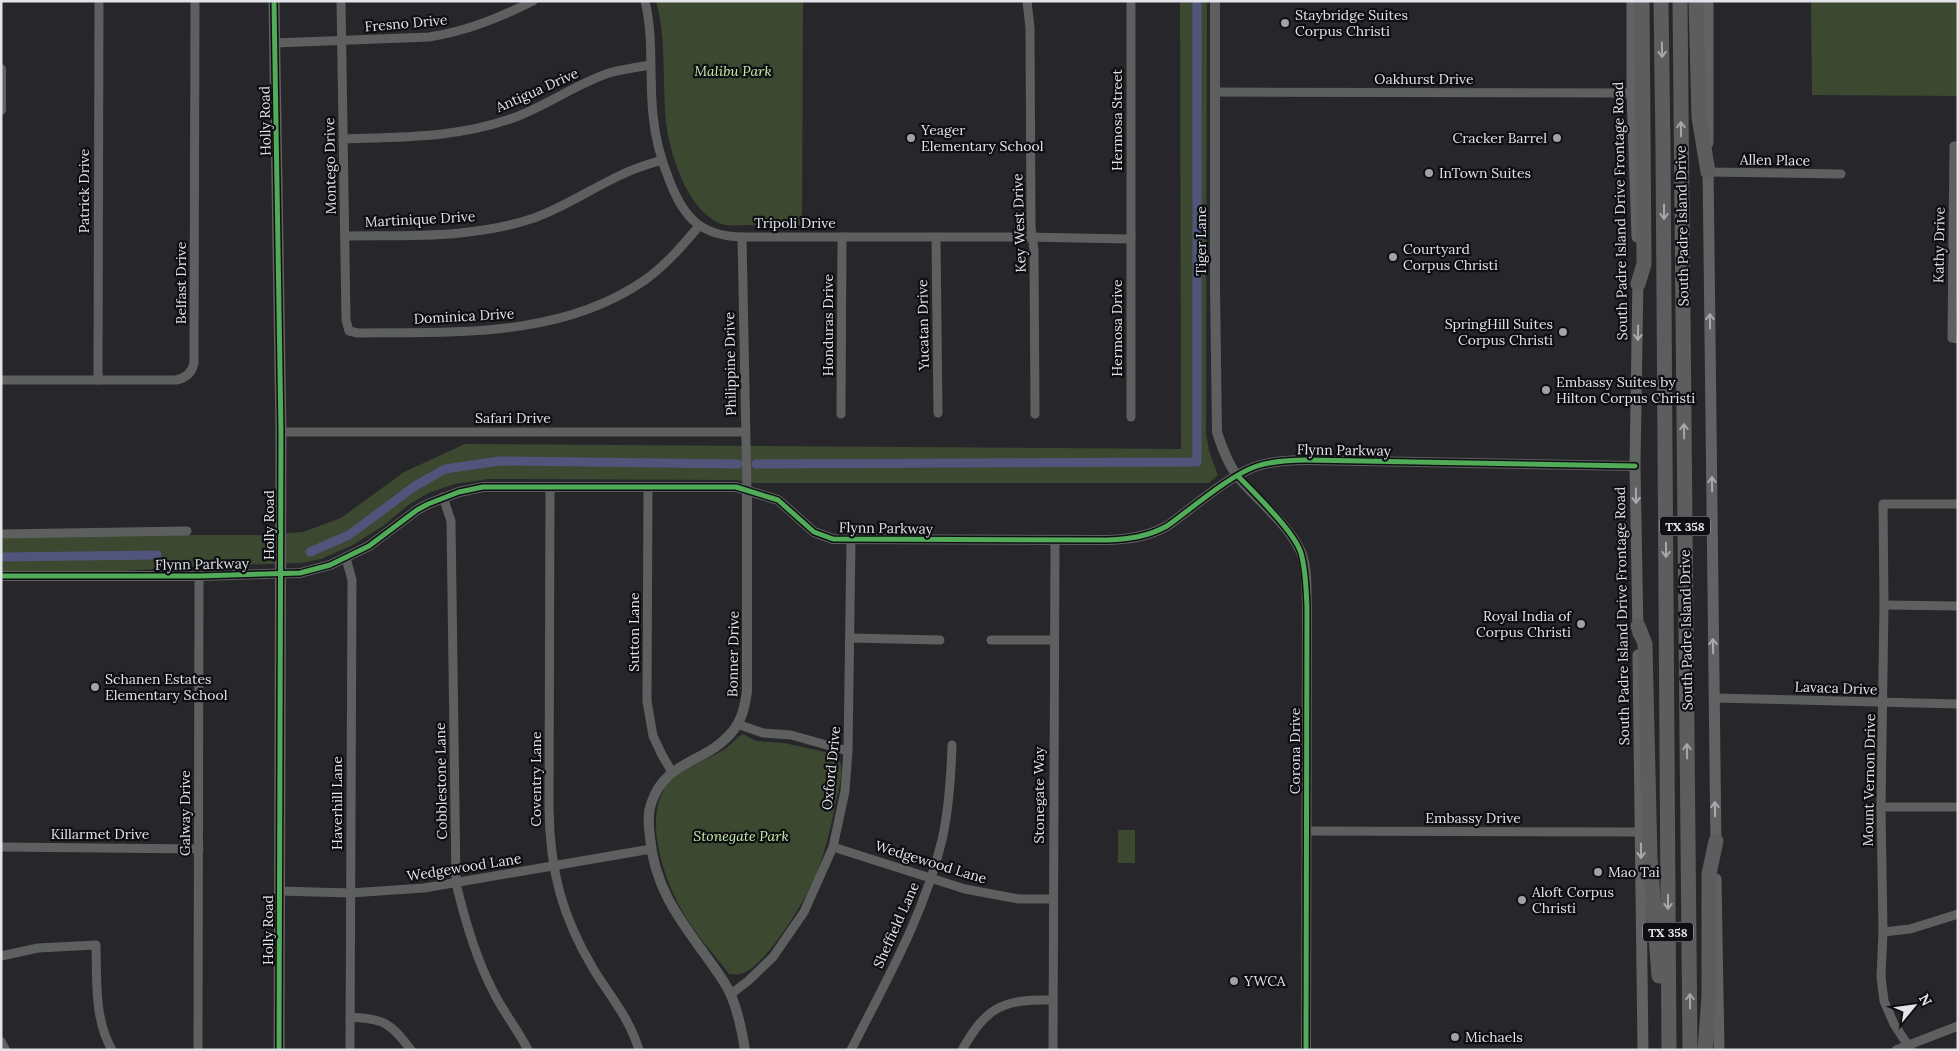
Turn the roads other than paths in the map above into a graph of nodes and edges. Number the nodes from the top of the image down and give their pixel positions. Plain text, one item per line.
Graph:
1 (99, 1) edge
2 (195, 1) edge
3 (274, 1) edge
4 (341, 1) edge
5 (532, 1) edge
6 (645, 1) edge
7 (1027, 1) edge
8 (1132, 1) edge
9 (1215, 1) edge
10 (1632, 1) edge
11 (1642, 1) edge
12 (1661, 1) edge
13 (1680, 1) edge
14 (1696, 1) edge
15 (1708, 1) edge
16 (342, 41) junction
17 (275, 43) junction
18 (650, 65) junction
19 (1, 69) edge
20 (1216, 92) junction
21 (1632, 93) junction
22 (1, 110) edge
23 (343, 139) junction
24 (1956, 146) edge
25 (662, 160) junction
26 (1708, 172) junction
27 (1841, 174) dead end
28 (700, 226) junction
29 (345, 236) junction
30 (742, 237) junction
31 (842, 237) junction
32 (936, 237) junction
33 (1032, 238) junction
34 (1131, 240) junction
35 (1638, 284) junction
36 (349, 331) joint
37 (1958, 339) edge
38 (1, 380) edge
39 (98, 380) junction
40 (938, 413) dead end
41 (841, 414) dead end
42 (1035, 414) dead end
43 (1131, 417) dead end
44 (281, 432) junction
45 (745, 432) junction
46 (1636, 466) junction
47 (1238, 476) junction
48 (550, 487) junction
49 (648, 487) junction
50 (747, 491) junction
51 (443, 498) junction
52 (1958, 504) edge
53 (187, 531) dead end
54 (1, 534) edge
55 (851, 540) junction
56 (1055, 540) junction
57 (346, 558) junction
58 (280, 574) junction
59 (1, 576) edge
60 (200, 576) junction
61 (1884, 606) junction
62 (1958, 606) edge
63 (1638, 626) junction
64 (850, 638) junction
65 (940, 640) dead end
66 (991, 640) dead end
67 (1053, 640) junction
68 (1714, 698) junction
69 (1884, 704) junction
70 (1958, 704) edge
71 (737, 724) junction
72 (952, 745) dead end
73 (848, 751) junction
74 (672, 772) junction
75 (1881, 807) junction
76 (1958, 807) edge
77 (1306, 831) junction
78 (1640, 832) junction
79 (1716, 842) junction
80 (1, 847) edge
81 (833, 847) junction
82 (199, 849) junction
83 (651, 849) junction
84 (553, 866) junction
85 (932, 878) junction
86 (456, 883) junction
87 (279, 892) junction
88 (350, 892) junction
89 (1053, 899) junction
90 (1958, 914) edge
91 (1883, 932) junction
92 (1, 956) edge
93 (731, 994) junction
94 (1053, 1000) junction
95 (1668, 1011) junction
96 (350, 1017) junction
97 (1958, 1026) edge
98 (1, 1042) edge
99 (1910, 1047) edge
100 (5, 1050) edge
101 (112, 1050) edge
102 (198, 1050) edge
103 (279, 1050) edge
104 (350, 1050) edge
105 (411, 1050) edge
106 (528, 1050) edge
107 (639, 1050) edge
108 (745, 1050) edge
109 (851, 1050) edge
110 (962, 1050) edge
111 (1053, 1050) edge
112 (1306, 1050) edge
113 (1643, 1050) edge
114 (1669, 1050) edge
115 (1690, 1050) edge
116 (1706, 1050) edge
117 (1719, 1050) edge
118 (1896, 1050) edge

1 - 39 street, Patrick Drive
2 - 39 street, Belfast Drive
3 - 17 main road, Holly Road
4 - 16 street, Montego Drive
5 - 16 street, Fresno Drive
6 - 18 street, Tripoli Drive
7 - 33 street, Key West Drive
8 - 34 street, Hermosa Street
9 - 20 street, Tiger Lane
10 - 21 main road, South Padre Island Drive Frontage Road
11 - 35 highway
12 -> 95 highway, South Padre Island Drive / TX 358
115 -> 13 highway, South Padre Island Drive / TX 358
14 - 26 highway
15 - 26 main road
16 - 17 street, Fresno Drive
16 - 23 street, Montego Drive
17 - 44 main road, Holly Road
18 - 23 street, Antigua Drive
18 - 25 street, Tripoli Drive
19 - 22 street
20 - 21 street, Oakhurst Drive
20 - 47 street, Tiger Lane
21 - 35 main road, South Padre Island Drive Frontage Road
23 - 29 street, Montego Drive
24 - 37 street, Kathy Drive
25 - 28 street, Tripoli Drive
25 - 29 street, Martinique Drive
26 - 27 street, Allen Place
68 -> 26 main road
28 - 30 street, Tripoli Drive
28 - 36 street, Dominica Drive
29 - 36 street, Montego Drive
30 - 31 street, Tripoli Drive
30 - 45 street, Philippine Drive
31 - 32 street, Tripoli Drive
31 - 41 street, Honduras Drive
32 - 33 street, Tripoli Drive
32 - 40 street, Yucatan Drive
33 - 34 street, Tripoli Drive
33 - 42 street, Key West Drive
34 - 43 street, Hermosa Drive
35 -> 46 main road, South Padre Island Drive Frontage Road
38 - 39 street, Belfast Drive
44 - 45 street, Safari Drive
44 - 58 main road, Holly Road
45 - 50 street, Philippine Drive
46 - 47 street, Flynn Parkway
46 -> 63 main road, South Padre Island Drive Frontage Road
47 - 56 street, Flynn Parkway
47 - 77 street, Corona Drive
48 - 49 street, Flynn Parkway
48 - 51 street, Flynn Parkway
48 - 84 street, Coventry Lane
49 - 50 street, Flynn Parkway
49 - 74 street, Sutton Lane
50 - 55 street, Flynn Parkway
50 - 71 street, Bonner Drive
51 - 57 street, Flynn Parkway
51 - 86 street, Cobblestone Lane
52 - 61 street, Mount Vernon Drive
53 - 54 street
55 - 56 street, Flynn Parkway
55 - 64 street, Oxford Drive
56 - 67 street, Stonegate Way
57 - 58 street, Flynn Parkway
57 - 88 street, Haverhill Lane
58 - 60 street, Flynn Parkway
58 - 87 main road, Holly Road
59 - 60 street, Flynn Parkway
60 - 82 street, Galway Drive
61 - 62 street
61 - 69 street, Mount Vernon Drive
63 - 78 main road, South Padre Island Drive Frontage Road
63 - 95 highway
64 - 65 street
64 - 73 street, Oxford Drive
66 - 67 street
67 - 89 street, Stonegate Way
68 - 69 street, Lavaca Drive
79 -> 68 main road
69 - 70 street, Lavaca Drive
69 - 75 street, Mount Vernon Drive
71 - 73 street
71 - 74 street, Bonner Drive
72 - 85 street, Sheffield Lane
73 - 81 street, Oxford Drive
74 - 83 street, Bonner Drive
75 - 76 street
75 - 91 street, Mount Vernon Drive
77 - 78 street, Embassy Drive
77 - 112 street, Corona Drive
78 -> 113 main road, South Padre Island Drive Frontage Road
79 - 116 highway
79 - 117 main road
80 - 82 street, Killarmet Drive
81 - 85 street, Wedgewood Lane
81 - 93 street, Oxford Drive
82 - 102 street, Galway Drive
83 - 84 street, Wedgewood Lane
83 - 93 street, Bonner Drive
84 - 86 street, Wedgewood Lane
84 - 107 street, Coventry Lane
85 - 89 street, Wedgewood Lane
85 - 109 street, Sheffield Lane
86 - 88 street, Wedgewood Lane
86 - 106 street, Cobblestone Lane
87 - 88 street, Wedgewood Lane
87 - 103 main road, Holly Road
88 - 96 street, Haverhill Lane
89 - 94 street, Stonegate Way
90 - 91 street
91 - 99 street, Mount Vernon Drive
92 - 101 street
93 - 108 street, Bonner Drive
94 - 110 street
94 - 111 street, Stonegate Way
95 - 114 highway, South Padre Island Drive / TX 358
96 - 104 street, Haverhill Lane
96 - 105 street
97 - 99 street
98 - 100 street
99 - 118 street

